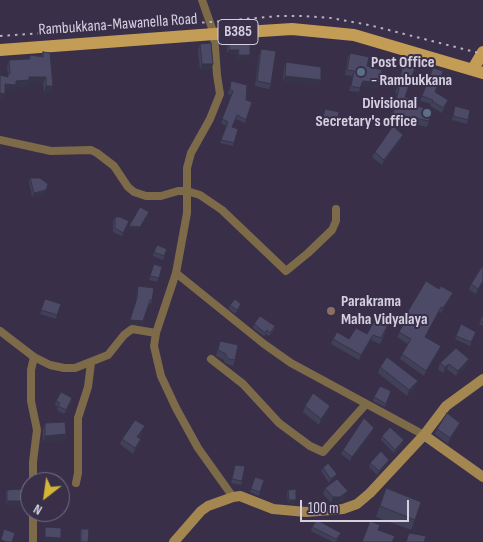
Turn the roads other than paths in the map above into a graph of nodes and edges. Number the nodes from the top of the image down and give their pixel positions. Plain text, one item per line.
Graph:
1 (202, 0) edge
2 (214, 34) junction
3 (0, 50) edge
4 (483, 52) edge
5 (479, 71) edge
6 (0, 140) edge
7 (187, 191) junction
8 (336, 209) dead end
9 (176, 274) junction
10 (0, 331) edge
11 (156, 333) junction
12 (34, 357) junction
13 (211, 359) dead end
14 (91, 363) junction
15 (483, 379) edge
16 (366, 404) junction
17 (424, 434) junction
18 (33, 472) edge
19 (483, 477) edge
20 (76, 483) dead end
21 (233, 497) junction
22 (33, 522) edge
23 (33, 542) edge
24 (174, 542) edge

1 - 2 street
2 - 3 main road, Rambukkana-Mawanella Road / B385
2 - 5 main road, Rambukkana-Mawanella Road / B385
2 - 7 street
4 - 5 main road
6 - 7 street
7 - 8 street
7 - 9 street
9 - 11 street
9 - 16 street
10 - 12 street
11 - 14 street
11 - 21 street
12 - 14 street
12 - 18 street
13 - 16 street
14 - 20 street
15 - 17 street
16 - 17 street
17 - 19 street
17 - 21 street
21 - 24 street
22 - 23 street

